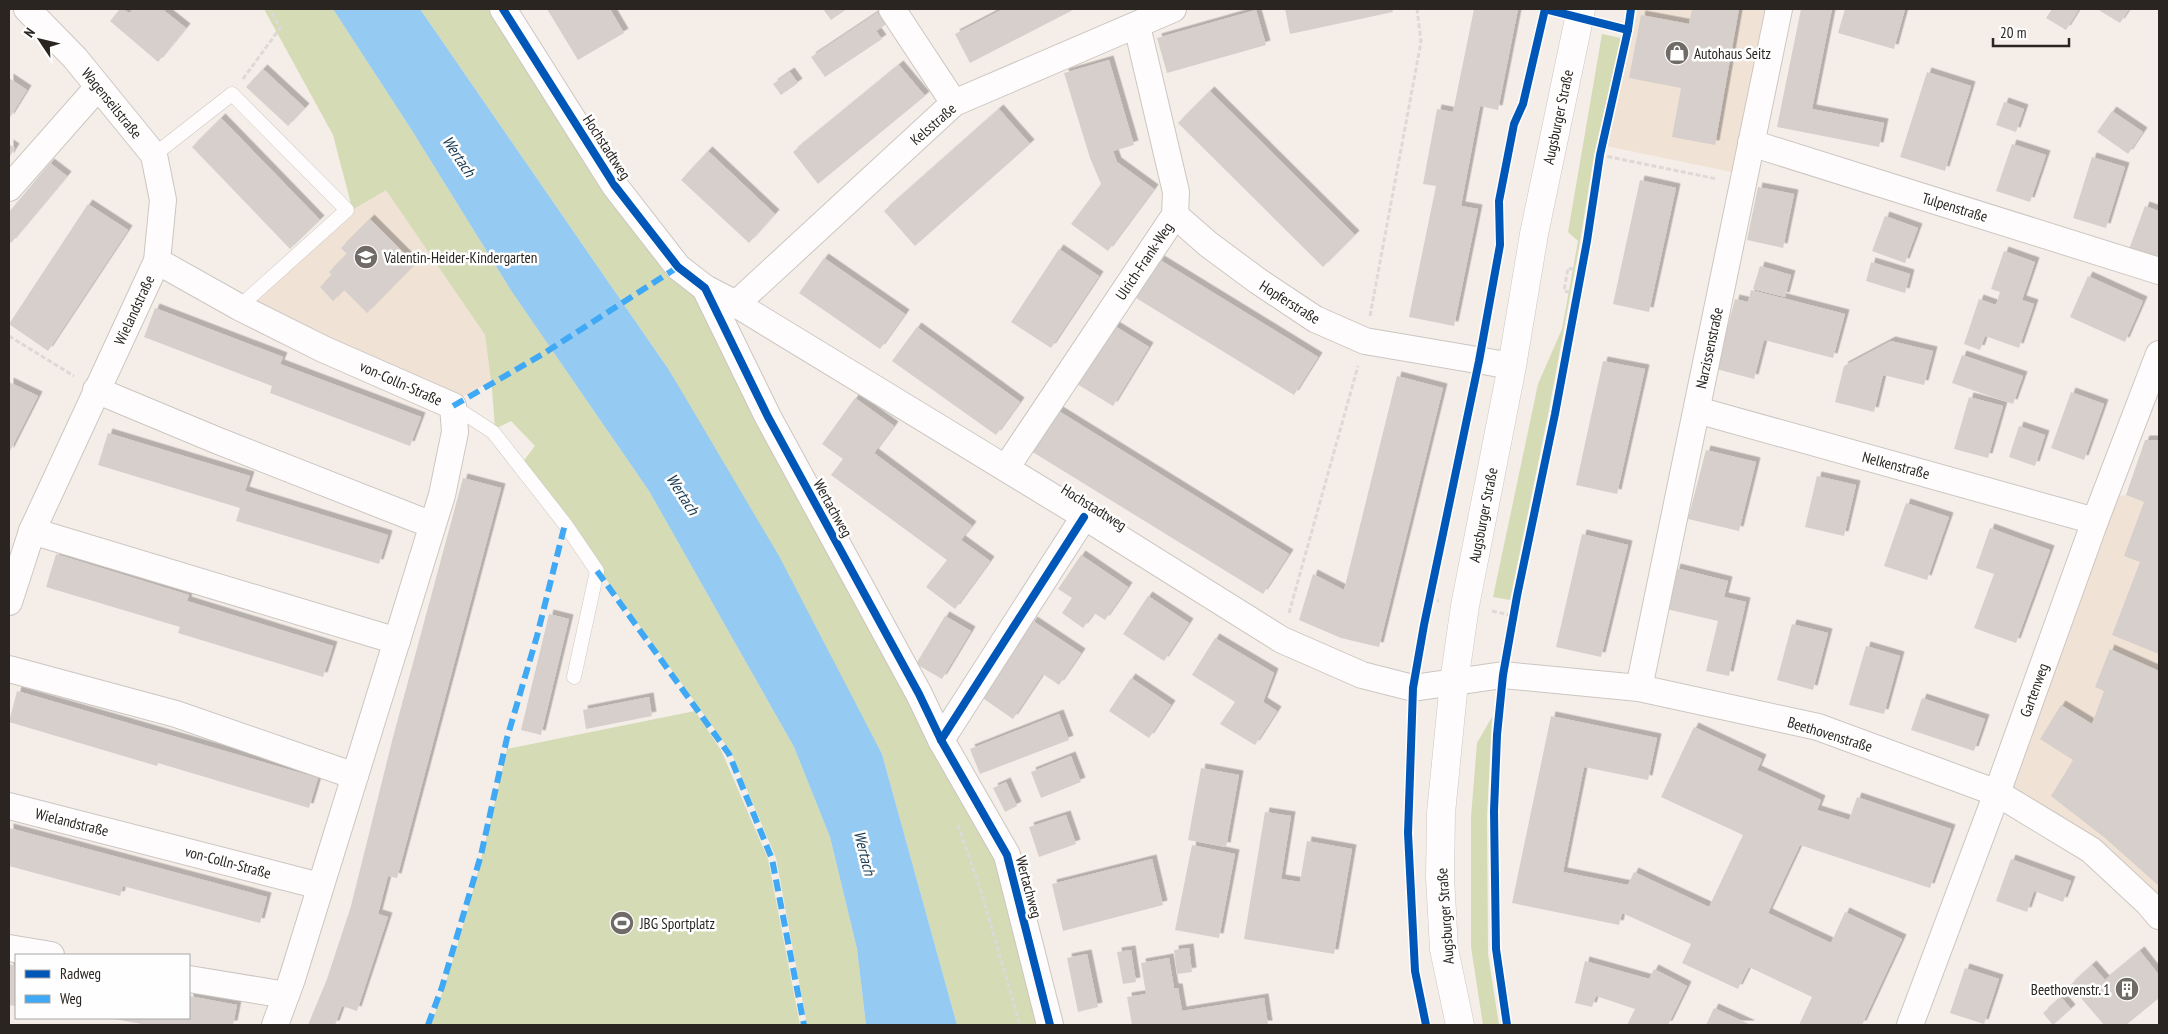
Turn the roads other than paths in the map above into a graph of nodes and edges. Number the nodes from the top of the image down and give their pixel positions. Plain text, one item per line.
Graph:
1 (27, 9) edge
2 (504, 9) edge
3 (892, 9) edge
4 (1172, 9) edge
5 (1581, 9) edge
6 (1779, 9) edge
7 (1137, 26) junction
8 (98, 87) junction
9 (954, 103) junction
10 (1751, 143) junction
11 (154, 155) junction
12 (9, 188) edge
13 (1175, 215) junction
14 (157, 261) junction
15 (2159, 271) edge
16 (705, 288) junction
17 (736, 304) junction
18 (239, 307) junction
19 (2159, 354) edge
20 (1512, 366) junction
21 (96, 390) junction
22 (453, 406) junction
23 (1697, 410) junction
24 (1006, 468) junction
25 (1084, 517) junction
26 (2094, 521) junction
27 (432, 525) junction
28 (32, 531) junction
29 (9, 602) edge
30 (396, 641) junction
31 (9, 669) edge
32 (574, 677) dead end
33 (1454, 682) junction
34 (1639, 688) junction
35 (941, 740) junction
36 (355, 776) junction
37 (1997, 793) junction
38 (9, 806) edge
39 (135, 838) joint
40 (320, 886) junction
41 (2159, 916) edge
42 (9, 948) edge
43 (45, 954) edge
44 (190, 979) edge
45 (286, 995) junction
46 (275, 1025) edge
47 (1050, 1025) edge
48 (1460, 1025) edge
49 (1910, 1025) edge

1 - 8 street, Wagenseilstraße
2 - 16 street, Hochstadtweg
3 - 9 street
4 - 7 street, Kelsstraße
5 - 20 main road, Augsburger Straße
6 - 10 street, Narzissenstraße
7 - 9 street, Kelsstraße
7 - 13 street, Ulrich-Frank-Weg
8 - 11 street, Wagenseilstraße
8 - 12 street
9 - 17 street, Kelsstraße
10 - 15 street, Tulpenstraße
10 - 23 street, Narzissenstraße
11 - 14 street, Wagenseilstraße
11 - 18 lane
13 - 20 street, Hopferstraße
13 - 24 street, Ulrich-Frank-Weg
14 - 18 street, Wielandstraße
14 - 21 street, Wielandstraße
16 - 17 street, Hochstadtweg
16 - 35 street, Wertachweg
17 - 24 street, Hochstadtweg
18 - 22 street, von-Colln-Straße
19 - 26 street, Gartenweg
20 - 33 main road, Augsburger Straße
21 - 27 street
21 - 28 street, Wielandstraße
22 - 27 street, von-Colln-Straße
22 - 32 lane
23 - 26 street, Nelkenstraße
23 - 34 street, Narzissenstraße
24 - 25 street, Hochstadtweg
25 - 33 street, Hochstadtweg
25 - 35 street
26 - 37 street, Gartenweg
27 - 30 street, von-Colln-Straße
28 - 29 street, Wielandstraße
28 - 30 street
30 - 36 street, von-Colln-Straße
31 - 36 street
33 - 34 street, Beethovenstraße
33 - 48 main road, Augsburger Straße
34 - 37 street, Beethovenstraße
35 - 47 street, Wertachweg
36 - 40 street, von-Colln-Straße
37 - 41 street, Beethovenstraße
37 - 49 street, Gartenweg
38 - 39 street, Wielandstraße
39 - 40 street, von-Colln-Straße
40 - 45 street, von-Colln-Straße
42 - 43 street
44 - 45 street
45 - 46 street, von-Colln-Straße

